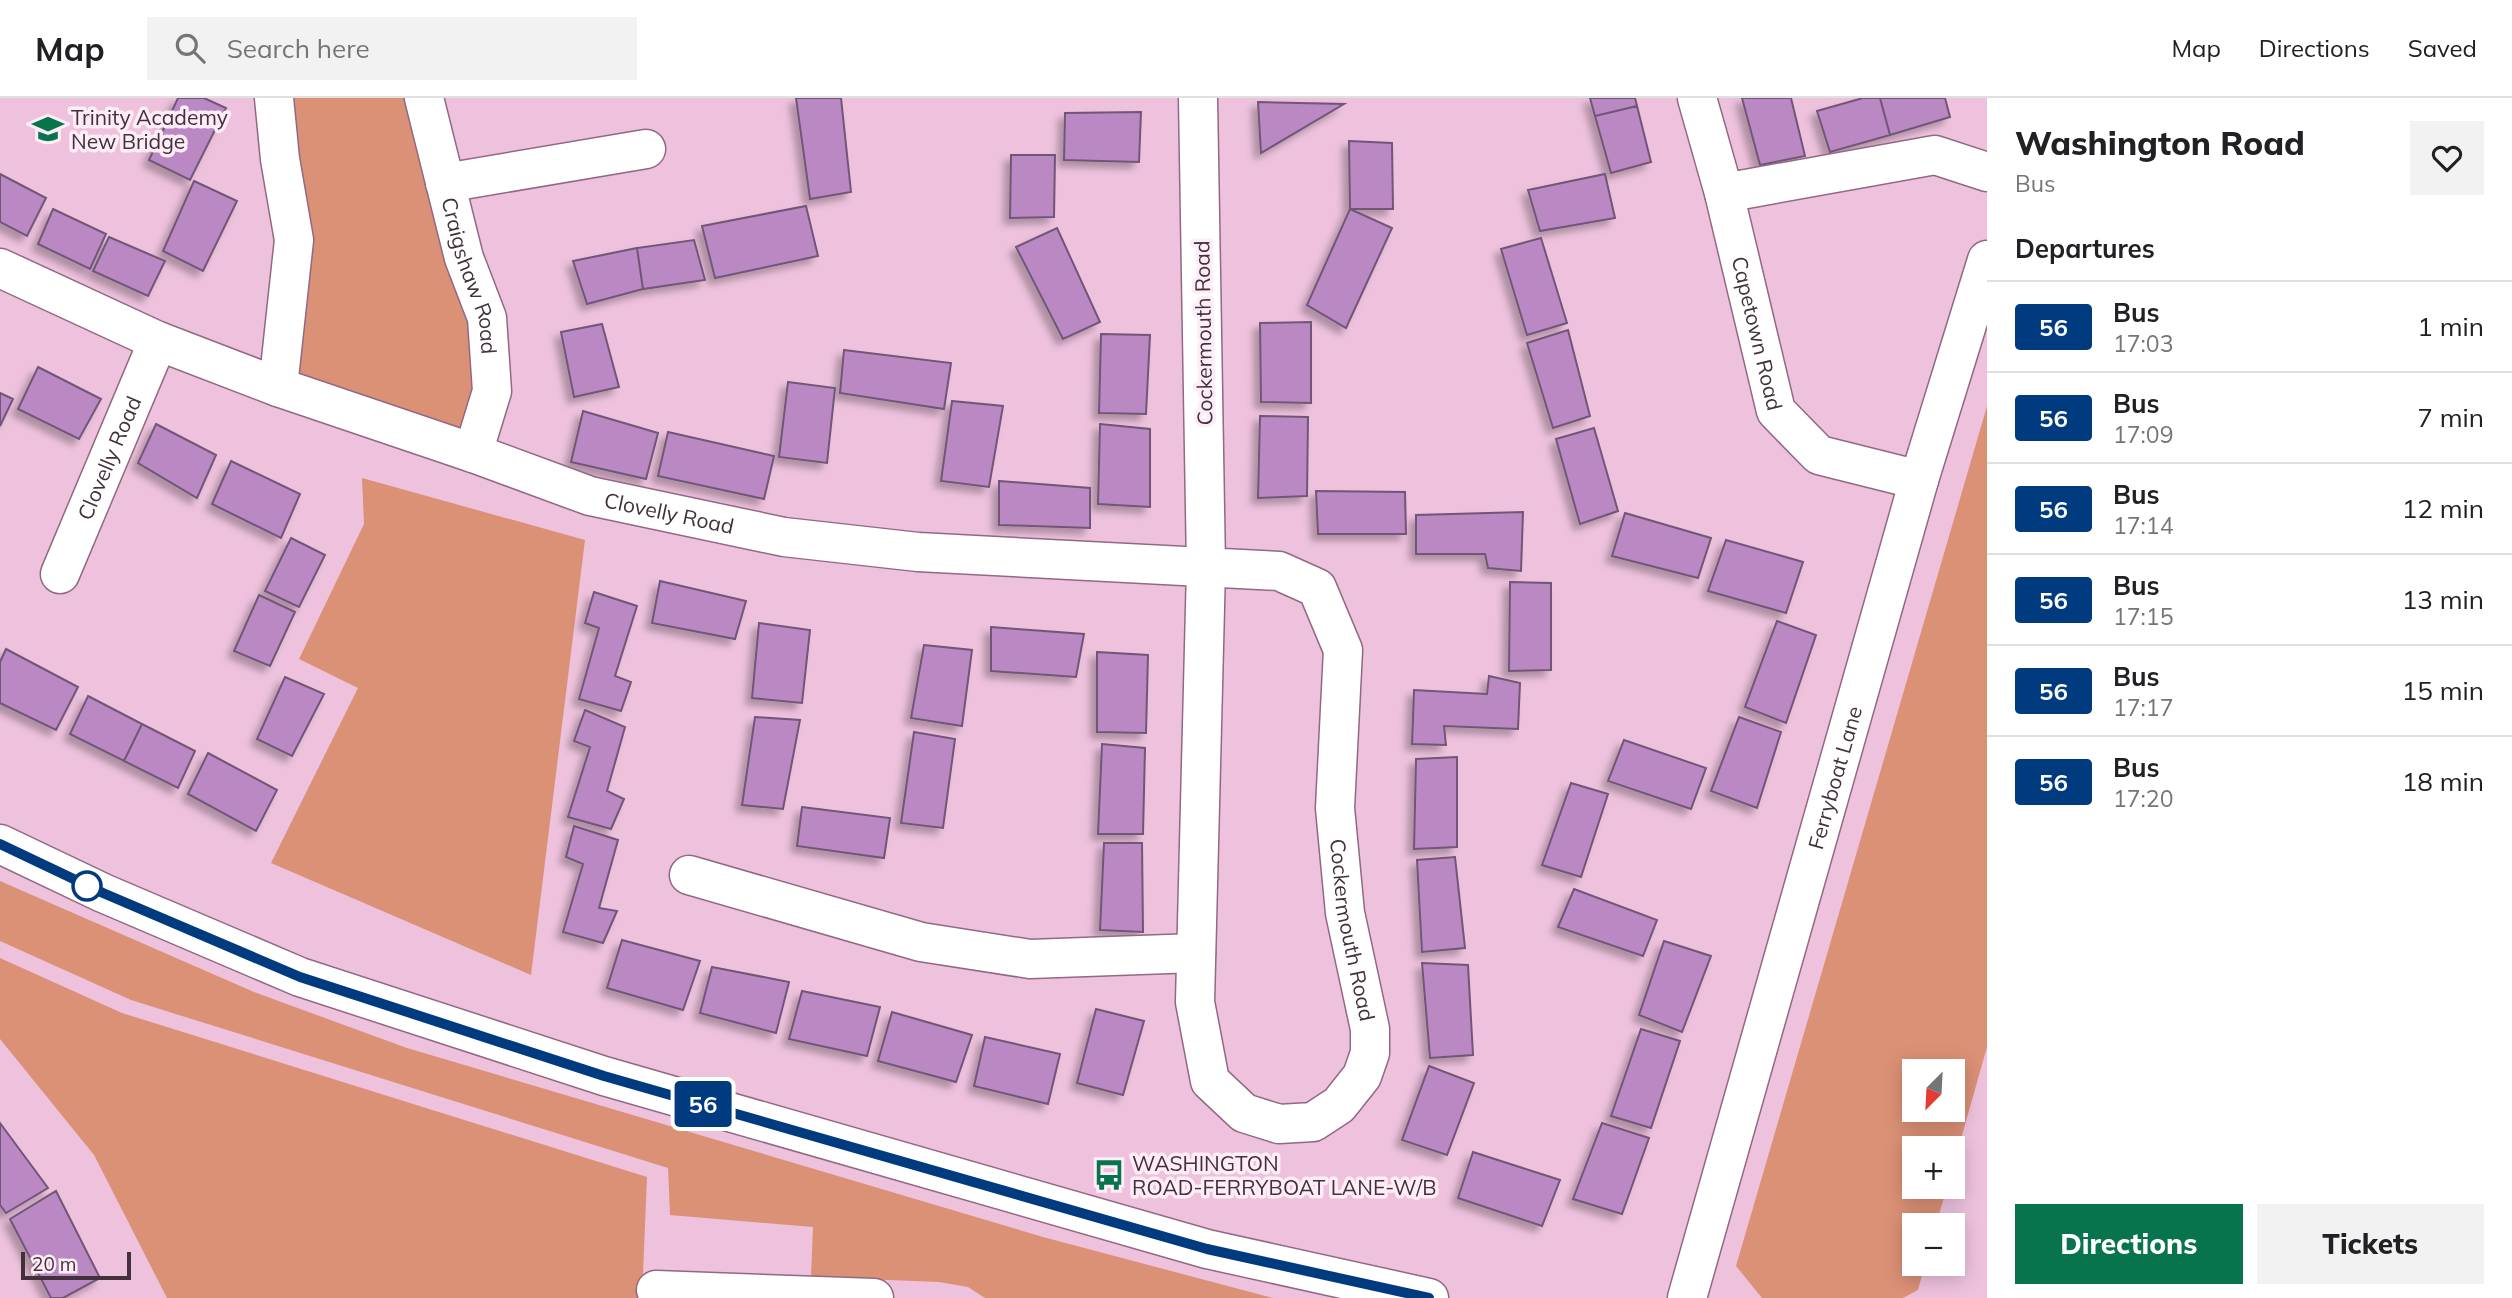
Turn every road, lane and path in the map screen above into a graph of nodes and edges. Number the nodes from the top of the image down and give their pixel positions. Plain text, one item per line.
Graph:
1 (274, 98) edge
2 (424, 98) edge
3 (1198, 98) edge
4 (1697, 98) edge
5 (646, 149) dead end
6 (1987, 172) edge
7 (445, 183) junction
8 (1724, 193) junction
9 (1987, 261) edge
10 (0, 268) edge
11 (158, 341) junction
12 (278, 387) junction
13 (473, 453) junction
14 (1919, 481) junction
15 (1206, 568) junction
16 (60, 574) dead end
17 (0, 844) edge
18 (689, 875) dead end
19 (1196, 953) junction
20 (656, 1290) dead end
21 (874, 1298) edge
22 (1429, 1298) edge
23 (1687, 1298) edge

1 - 12 street
2 - 7 street, Craigshaw Road
3 - 15 street, Cockermouth Road
4 - 8 street, Capetown Road
5 - 7 street
6 - 8 street
7 - 13 street, Craigshaw Road
8 - 14 street, Capetown Road
9 - 14 street, Ferryboat Lane
10 - 11 street, Clovelly Road
11 - 12 street, Clovelly Road
11 - 16 street, Clovelly Road
12 - 13 street, Clovelly Road
13 - 15 street, Clovelly Road
14 - 23 street, Ferryboat Lane
15 - 19 street, Cockermouth Road
15 - 19 street, Cockermouth Road
17 - 22 street
18 - 19 street
20 - 21 street

